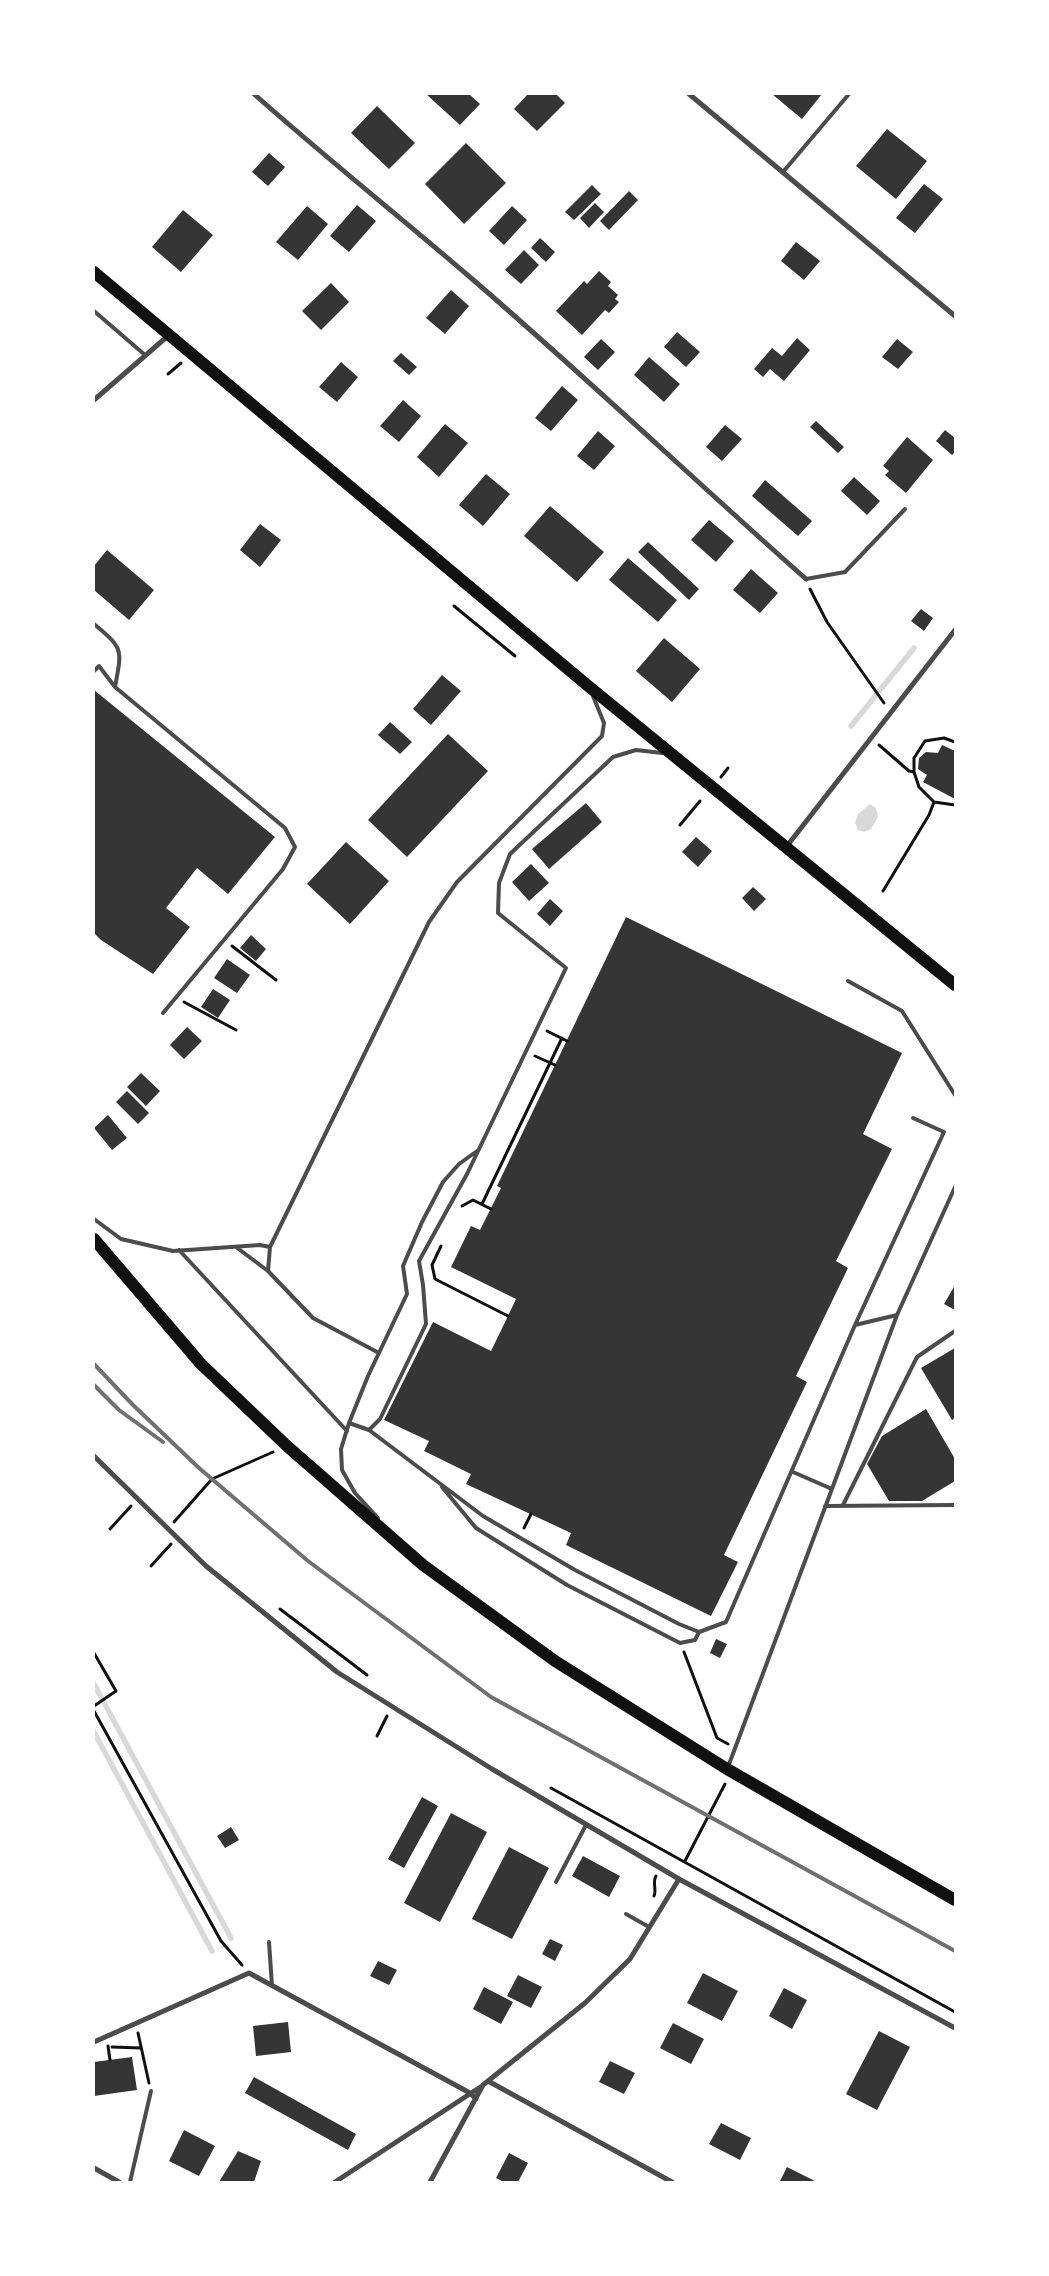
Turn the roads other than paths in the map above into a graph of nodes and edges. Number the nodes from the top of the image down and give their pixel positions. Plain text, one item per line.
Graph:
1 (254, 94) edge
2 (689, 94) edge
3 (849, 94) edge
4 (783, 172) junction
5 (94, 272) edge
6 (94, 311) edge
7 (955, 316) edge
8 (169, 334) junction
9 (145, 356) junction
10 (94, 400) edge
11 (905, 509) dead end
12 (806, 579) joint
13 (94, 624) edge
14 (955, 630) edge
15 (94, 671) edge
16 (587, 685) junction
17 (115, 687) junction
18 (674, 756) junction
19 (786, 846) junction
20 (848, 981) dead end
21 (955, 985) edge
22 (163, 1014) dead end
23 (955, 1095) edge
24 (913, 1118) dead end
25 (478, 1150) junction
26 (955, 1188) edge
27 (94, 1219) edge
28 (94, 1239) edge
29 (236, 1247) junction
30 (270, 1248) junction
31 (179, 1250) junction
32 (268, 1271) junction
33 (897, 1315) junction
34 (855, 1325) junction
35 (955, 1332) edge
36 (379, 1353) junction
37 (349, 1423) junction
38 (369, 1430) junction
39 (347, 1431) junction
40 (94, 1456) edge
41 (792, 1472) junction
42 (437, 1482) junction
43 (832, 1489) junction
44 (843, 1505) junction
45 (955, 1505) edge
46 (825, 1506) junction
47 (423, 1565) junction
48 (699, 1632) junction
49 (727, 1769) junction
50 (586, 1824) junction
51 (679, 1880) junction
52 (556, 1882) dead end
53 (955, 1900) edge
54 (626, 1914) dead end
55 (649, 1927) junction
56 (269, 1942) dead end
57 (272, 1986) junction
58 (955, 2028) edge
59 (94, 2042) edge
60 (488, 2081) junction
61 (483, 2086) junction
62 (151, 2091) road end
63 (470, 2092) junction
64 (476, 2099) junction
65 (94, 2168) edge
66 (119, 2182) edge
67 (130, 2182) edge
68 (335, 2182) edge
69 (430, 2182) edge
70 (672, 2182) edge

1 - 12 street
2 - 4 street
3 - 4 lane
4 - 7 street
5 - 8 main road
6 - 9 lane
8 - 9 street
8 - 16 main road
9 - 10 street
11 - 12 lane
13 - 17 lane
14 - 19 street
15 - 17 lane
16 - 18 main road
16 - 30 lane
17 - 22 lane
18 - 19 main road
18 - 25 lane
19 - 21 main road
20 - 23 lane
24 - 34 lane
25 - 36 lane
25 - 38 lane
26 - 33 lane
27 - 31 lane
28 - 47 main road
29 - 30 lane
29 - 31 lane
29 - 32 lane
30 - 32 lane
31 - 39 lane
32 - 36 lane
33 - 34 lane
33 - 43 lane
34 - 41 lane
35 - 44 lane
36 - 37 lane
37 - 38 lane
37 - 39 lane
38 - 42 lane
39 - 47 lane
40 - 50 street
41 - 43 lane
41 - 48 lane
42 - 48 lane
42 - 48 lane
43 - 46 lane
44 - 45 lane
44 - 46 lane
46 - 49 lane
47 - 49 main road
49 - 53 main road
50 - 51 street
50 - 52 lane
51 - 55 street
51 - 58 street
54 - 55 lane
55 - 60 street
56 - 57 lane
57 - 59 street
57 - 63 street
60 - 61 street
60 - 70 street
61 - 63 street
61 - 64 street
62 - 67 lane
63 - 64 street
63 - 68 street
64 - 69 street
65 - 66 street

